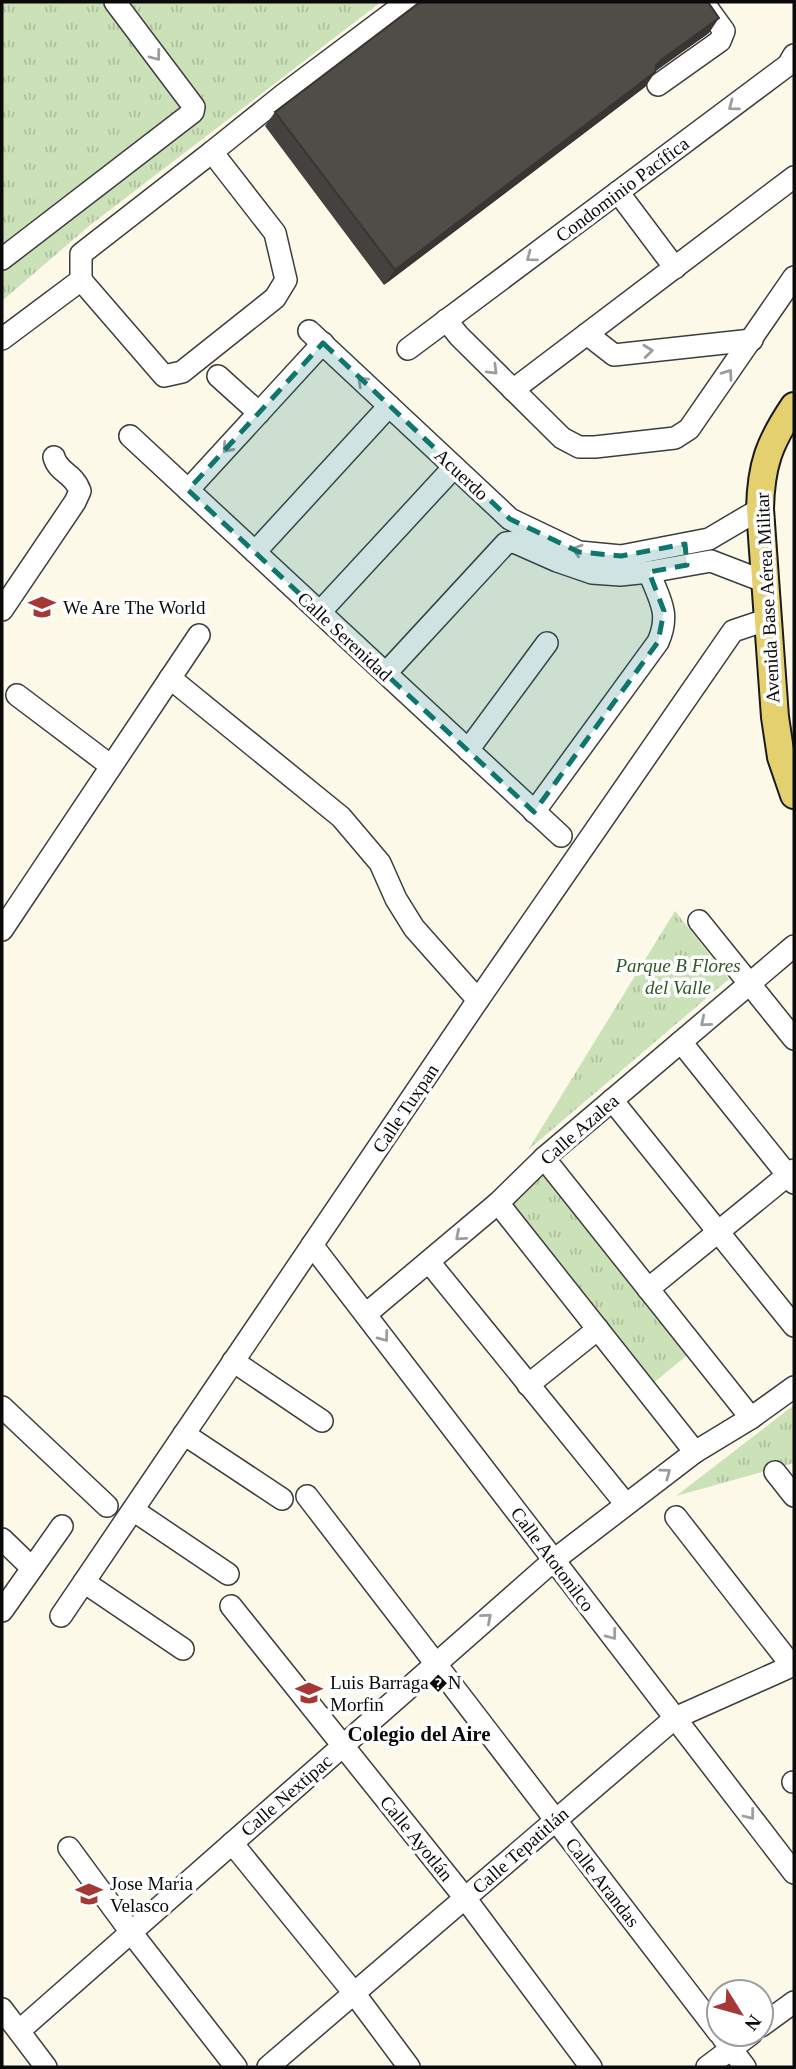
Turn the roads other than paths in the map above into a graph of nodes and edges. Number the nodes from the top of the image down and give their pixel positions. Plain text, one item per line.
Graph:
1 (115, 2) edge
2 (407, 2) edge
3 (703, 2) edge
4 (792, 61) edge
5 (658, 85) edge
6 (212, 152) junction
7 (794, 177) edge
8 (618, 192) junction
9 (2, 260) edge
10 (675, 268) junction
11 (794, 276) edge
12 (81, 280) junction
13 (446, 320) junction
14 (587, 334) junction
15 (2, 340) edge
16 (752, 340) junction
17 (408, 349) dead end
18 (218, 376) dead end
19 (513, 390) junction
20 (794, 406) edge
21 (389, 407) junction
22 (259, 413) junction
23 (130, 436) dead end
24 (54, 457) dead end
25 (454, 467) junction
26 (188, 489) junction
27 (760, 509) junction
28 (517, 533) junction
29 (709, 539) junction
30 (255, 552) junction
31 (667, 561) junction
32 (711, 561) junction
33 (763, 581) junction
34 (2, 610) edge
35 (320, 612) junction
36 (766, 620) junction
37 (199, 635) dead end
38 (547, 643) dead end
39 (386, 673) junction
40 (170, 678) junction
41 (17, 695) dead end
42 (468, 750) junction
43 (111, 766) junction
44 (794, 794) edge
45 (534, 812) junction
46 (561, 836) dead end
47 (699, 921) dead end
48 (2, 930) edge
49 (794, 946) edge
50 (750, 984) junction
51 (478, 1000) junction
52 (794, 1039) edge
53 (681, 1042) junction
54 (612, 1100) junction
55 (544, 1158) junction
56 (792, 1176) edge
57 (498, 1203) junction
58 (718, 1232) junction
59 (312, 1245) junction
60 (429, 1262) junction
61 (648, 1289) junction
62 (366, 1314) junction
63 (794, 1326) edge
64 (598, 1329) junction
65 (233, 1361) junction
66 (528, 1385) junction
67 (794, 1387) edge
68 (2, 1407) edge
69 (751, 1418) junction
70 (322, 1421) dead end
71 (184, 1434) junction
72 (695, 1452) junction
73 (775, 1472) dead end
74 (307, 1496) dead end
75 (794, 1496) edge
76 (282, 1499) dead end
77 (625, 1503) junction
78 (107, 1506) dead end
79 (133, 1510) junction
80 (676, 1517) dead end
81 (62, 1526) dead end
82 (2, 1539) edge
83 (554, 1560) junction
84 (32, 1568) junction
85 (228, 1574) dead end
86 (84, 1582) junction
87 (230, 1606) dead end
88 (2, 1611) edge
89 (61, 1616) dead end
90 (183, 1649) dead end
91 (436, 1664) junction
92 (793, 1666) edge
93 (675, 1717) junction
94 (343, 1745) junction
95 (555, 1820) junction
96 (232, 1843) junction
97 (69, 1848) dead end
98 (794, 1873) edge
99 (465, 1898) junction
100 (130, 1931) junction
101 (354, 1993) junction
102 (794, 2002) edge
103 (2, 2009) edge
104 (705, 2015) edge
105 (775, 2016) edge
106 (19, 2031) junction
107 (717, 2048) edge
108 (731, 2048) edge
109 (46, 2067) edge
110 (236, 2067) edge
111 (268, 2067) edge
112 (409, 2067) edge
113 (591, 2067) edge
114 (707, 2067) edge
115 (746, 2067) edge

1 -> 9 street
2 - 6 street
3 - 5 street
4 -> 8 street, Condominio Pacífica
6 - 12 street
6 - 12 street
7 - 10 street
8 - 10 street
8 -> 13 street, Condominio Pacífica
10 - 14 street
11 - 16 street
12 - 15 street
13 - 17 street, Condominio Pacífica
13 -> 19 street
14 -> 16 street
14 - 19 street
19 -> 16 street
18 - 22 street
20 - 27 main road, Avenida Base Aérea Militar
21 -> 22 street, Acuerdo
21 - 25 street, Acuerdo
21 - 30 street
22 -> 26 street
23 - 26 street, Calle Serenidad
24 - 34 street
25 - 28 street, Acuerdo
25 - 35 street
26 - 30 street, Calle Serenidad
27 - 29 street
27 - 33 main road, Avenida Base Aérea Militar
28 - 31 street, Acuerdo
28 - 39 street
29 - 31 street
29 - 32 street
30 - 35 street, Calle Serenidad
31 - 32 street
31 - 45 street
32 - 33 street
33 - 36 main road, Avenida Base Aérea Militar
35 - 39 street, Calle Serenidad
36 - 44 main road, Avenida Base Aérea Militar
36 - 51 street, Calle Tuxpan
37 - 40 street
38 - 42 street
39 - 42 street, Calle Serenidad
40 - 43 street
40 - 51 street
41 - 43 street
42 - 45 street, Calle Serenidad
43 - 48 street
45 - 46 street, Calle Serenidad
47 - 50 street
49 - 50 street, Calle Azalea
50 - 52 street
50 -> 53 street, Calle Azalea
51 - 59 street, Calle Tuxpan
53 - 54 street, Calle Azalea
53 - 56 street
54 - 55 street, Calle Azalea
54 - 58 street
55 - 57 street, Calle Azalea
55 - 61 street
56 - 58 street
57 -> 60 street, Calle Azalea
57 - 64 street
58 - 61 street
58 - 63 street
59 - 62 street, Calle Atotonilco
59 - 65 street, Calle Tuxpan
60 - 62 street, Calle Azalea
60 - 66 street
61 - 69 street
62 -> 83 street, Calle Atotonilco
64 - 66 street
64 - 72 street
65 - 70 street
65 - 71 street, Calle Tuxpan
66 - 77 street
67 - 69 street, Calle Nextipac
68 - 78 street
69 - 72 street, Calle Nextipac
71 - 76 street
71 - 79 street, Calle Tuxpan
77 -> 72 street, Calle Nextipac
73 - 75 street
74 - 91 street, Calle Arandas
77 - 83 street, Calle Nextipac
79 - 85 street
79 - 86 street, Calle Tuxpan
80 - 92 street
81 - 84 street
82 - 84 street
91 -> 83 street, Calle Nextipac
83 -> 93 street, Calle Atotonilco
84 - 88 street
86 - 89 street, Calle Tuxpan
86 - 90 street
87 - 94 street, Calle Ayotlán
91 - 94 street, Calle Nextipac
91 - 95 street, Calle Arandas
92 - 93 street, Calle Tepatitlán
93 - 95 street, Calle Tepatitlán
93 -> 98 street, Calle Atotonilco
94 - 96 street, Calle Nextipac
94 - 99 street, Calle Ayotlán
95 - 99 street, Calle Tepatitlán
95 - 104 street, Calle Arandas
96 - 100 street, Calle Nextipac
96 - 101 street
97 - 100 street
99 - 101 street, Calle Tepatitlán
99 - 113 street, Calle Ayotlán
100 - 106 street, Calle Nextipac
100 - 110 street
101 - 111 street, Calle Tepatitlán
101 - 112 street
102 - 105 street
103 - 106 street
106 - 109 street
107 - 114 street
108 - 115 street, Calle Arandas

